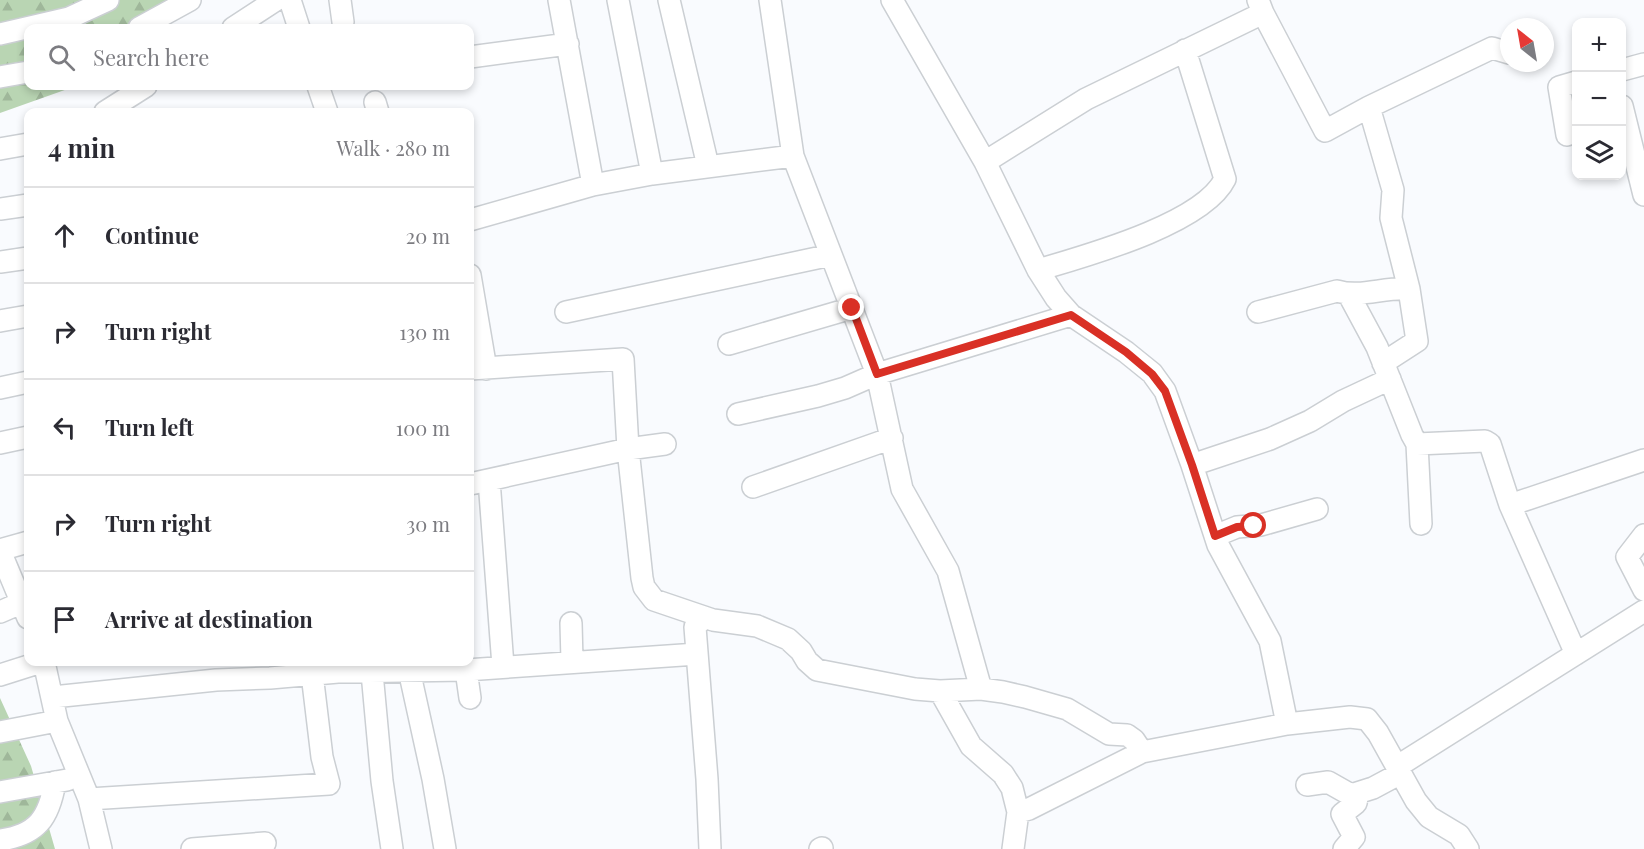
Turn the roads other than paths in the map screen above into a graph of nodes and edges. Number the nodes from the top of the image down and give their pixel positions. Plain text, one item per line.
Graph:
1 (108, 0) edge
2 (190, 0) edge
3 (290, 0) edge
4 (340, 0) edge
5 (559, 0) edge
6 (618, 0) edge
7 (669, 0) edge
8 (770, 0) edge
9 (892, 0) edge
10 (262, 4) edge
11 (1260, 6) edge
12 (342, 22) dead end
13 (43, 24) edge
14 (146, 24) edge
15 (238, 24) edge
16 (298, 24) edge
17 (24, 28) edge
18 (0, 34) edge
19 (568, 44) junction
20 (1185, 50) junction
21 (1500, 50) edge
22 (474, 56) edge
23 (1644, 64) edge
24 (1626, 69) edge
25 (24, 73) edge
26 (0, 77) edge
27 (1572, 83) edge
28 (140, 90) edge
29 (319, 90) edge
30 (1369, 107) junction
31 (111, 108) edge
32 (326, 108) edge
33 (1626, 122) edge
34 (1567, 135) dead end
35 (24, 145) edge
36 (0, 148) edge
37 (793, 156) junction
38 (985, 162) junction
39 (708, 166) junction
40 (652, 174) junction
41 (594, 185) junction
42 (1644, 195) edge
43 (24, 206) edge
44 (0, 209) edge
45 (474, 219) edge
46 (831, 255) junction
47 (24, 259) edge
48 (0, 262) edge
49 (1038, 270) junction
50 (1409, 289) junction
51 (1349, 295) junction
52 (852, 308) junction
53 (566, 312) dead end
54 (1258, 312) dead end
55 (1071, 315) junction
56 (24, 317) edge
57 (0, 321) edge
58 (474, 333) edge
59 (729, 344) dead end
60 (478, 369) edge
61 (1387, 371) junction
62 (877, 374) junction
63 (24, 383) edge
64 (0, 388) edge
65 (738, 414) dead end
66 (24, 438) edge
67 (892, 438) junction
68 (0, 443) edge
69 (665, 444) dead end
70 (1417, 444) junction
71 (628, 449) junction
72 (1644, 460) edge
73 (1192, 465) junction
74 (479, 482) edge
75 (753, 487) dead end
76 (1510, 506) junction
77 (1317, 509) dead end
78 (1421, 524) dead end
79 (1644, 535) edge
80 (1215, 536) junction
81 (24, 543) edge
82 (0, 551) edge
83 (7, 583) edge
84 (1644, 590) edge
85 (24, 607) edge
86 (24, 610) edge
87 (1644, 611) edge
88 (0, 612) edge
89 (704, 617) junction
90 (572, 623) dead end
91 (697, 654) junction
92 (1576, 654) junction
93 (572, 661) junction
94 (29, 666) edge
95 (43, 666) edge
96 (372, 666) edge
97 (503, 666) junction
98 (337, 667) edge
99 (268, 670) edge
100 (409, 670) junction
101 (466, 670) junction
102 (215, 671) edge
103 (312, 674) junction
104 (0, 675) edge
105 (981, 689) junction
106 (940, 691) junction
107 (53, 697) junction
108 (471, 698) dead end
109 (57, 721) junction
110 (1287, 724) junction
111 (0, 732) edge
112 (1142, 752) junction
113 (1400, 770) junction
114 (80, 778) junction
115 (55, 782) junction
116 (1307, 785) dead end
117 (0, 792) edge
118 (1358, 793) junction
119 (89, 799) junction
120 (1018, 812) junction
121 (0, 840) edge
122 (266, 843) dead end
123 (101, 849) edge
124 (192, 849) edge
125 (392, 849) edge
126 (445, 849) edge
127 (710, 849) edge
128 (1013, 849) edge
129 (1344, 849) edge
130 (1467, 849) edge

1 - 13 street
2 - 14 street
3 - 16 street
4 - 12 street
5 - 19 street
6 - 40 street
7 - 39 street
8 - 37 street
9 - 38 street
10 - 15 street
11 - 20 street
11 - 30 street
17 - 18 street
19 - 22 street
19 - 41 street
20 - 38 street
20 - 49 street
21 - 30 street
23 - 24 street
25 - 26 street
27 - 34 street
28 - 31 street
29 - 32 street
30 - 50 street
33 - 42 street
35 - 36 street
37 - 39 street
37 - 46 street
38 - 49 street
39 - 40 street
40 - 41 street
41 - 45 street
43 - 44 street
46 - 52 street
46 - 53 street
47 - 48 street
49 - 55 street
50 - 51 street
50 - 61 street
51 - 54 street
51 - 61 street
52 - 59 street
52 - 62 street
55 - 62 street
55 - 73 street
56 - 57 street
58 - 60 street
60 - 71 street
61 - 70 street
61 - 73 street
62 - 65 street
62 - 67 street
63 - 64 street
66 - 68 street
67 - 75 street
67 - 105 street
69 - 71 street
70 - 76 street
70 - 78 street
71 - 74 street
71 - 89 street
72 - 76 street
73 - 80 street
74 - 97 street
76 - 92 street
77 - 80 street
79 - 84 street
80 - 110 street
81 - 82 street
82 - 83 street
83 - 85 street
86 - 88 street
87 - 92 street
89 - 91 street
89 - 106 street
90 - 93 street
91 - 93 street
91 - 127 street
92 - 113 street
93 - 97 street
94 - 104 street
95 - 107 street
96 - 98 street
96 - 100 street
96 - 125 street
97 - 101 street
98 - 103 street
99 - 102 street
99 - 103 street
100 - 101 street
100 - 126 street
101 - 108 street
102 - 107 street
103 - 119 street
105 - 106 street
105 - 112 street
106 - 120 street
107 - 109 street
109 - 111 street
109 - 114 street
110 - 112 street
110 - 113 street
112 - 120 street
113 - 118 street
113 - 130 street
114 - 115 street
114 - 119 street
115 - 117 street
115 - 121 street
116 - 118 street
118 - 129 street
119 - 123 street
120 - 128 street
122 - 124 street

